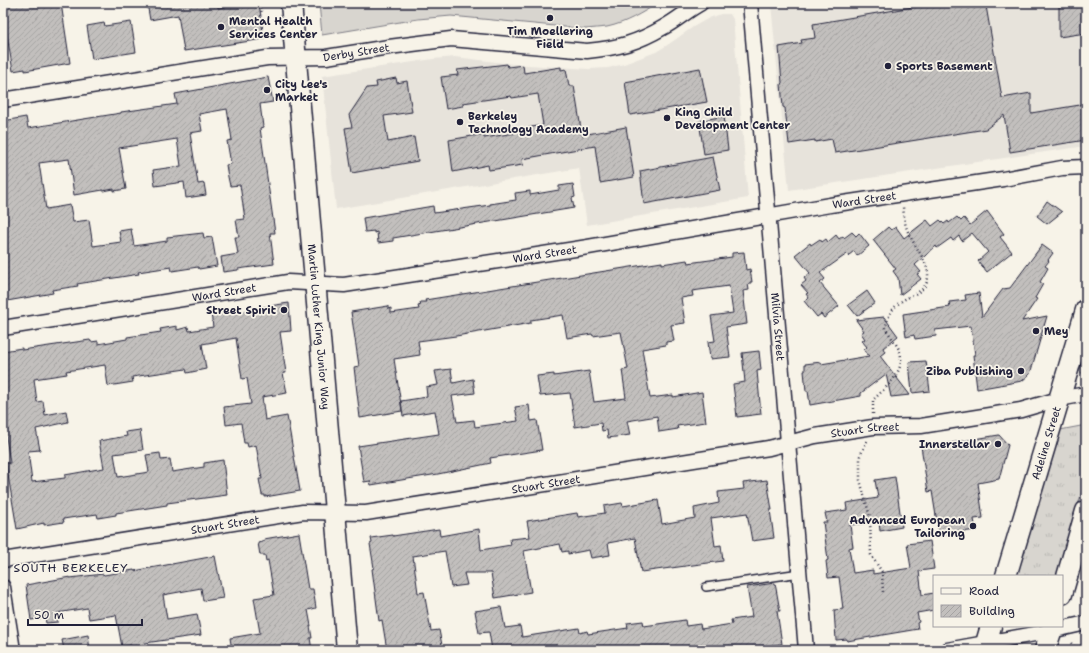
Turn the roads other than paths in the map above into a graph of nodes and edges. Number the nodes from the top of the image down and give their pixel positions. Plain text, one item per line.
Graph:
1 (291, 3) edge
2 (701, 3) edge
3 (750, 3) edge
4 (296, 58) junction
5 (3, 100) edge
6 (1086, 167) edge
7 (768, 216) junction
8 (316, 283) junction
9 (1086, 310) edge
10 (3, 328) edge
11 (1086, 394) edge
12 (1059, 399) junction
13 (789, 443) junction
14 (1086, 511) edge
15 (336, 512) junction
16 (3, 560) edge
17 (800, 573) junction
18 (1006, 575) edge
19 (706, 587) dead end
20 (3, 588) edge
21 (1063, 591) edge
22 (1086, 623) edge
23 (1063, 626) edge
24 (1052, 628) edge
25 (987, 640) edge
26 (13, 650) edge
27 (347, 650) edge
28 (806, 650) edge
29 (947, 650) edge
30 (1045, 650) edge

1 - 4 street, Martin Luther King Junior Way
2 - 4 street, Derby Street
3 - 7 street, Milvia Street
4 - 5 street, Derby Street
4 - 8 street, Martin Luther King Junior Way
6 - 7 street, Ward Street
7 - 8 street, Ward Street
7 - 13 street, Milvia Street
8 - 10 street, Ward Street
8 - 15 street, Martin Luther King Junior Way
9 - 12 street, Adeline Street
11 - 12 street, Stuart Street
12 - 13 street, Stuart Street
12 - 18 street, Adeline Street
13 - 15 street, Stuart Street
13 - 17 street, Milvia Street
14 - 21 street
15 - 16 street, Stuart Street
15 - 27 street, Martin Luther King Junior Way
17 - 19 lane
17 - 28 street, Milvia Street
20 - 26 street
22 - 23 street
24 - 25 street
24 - 30 street
25 - 29 street

